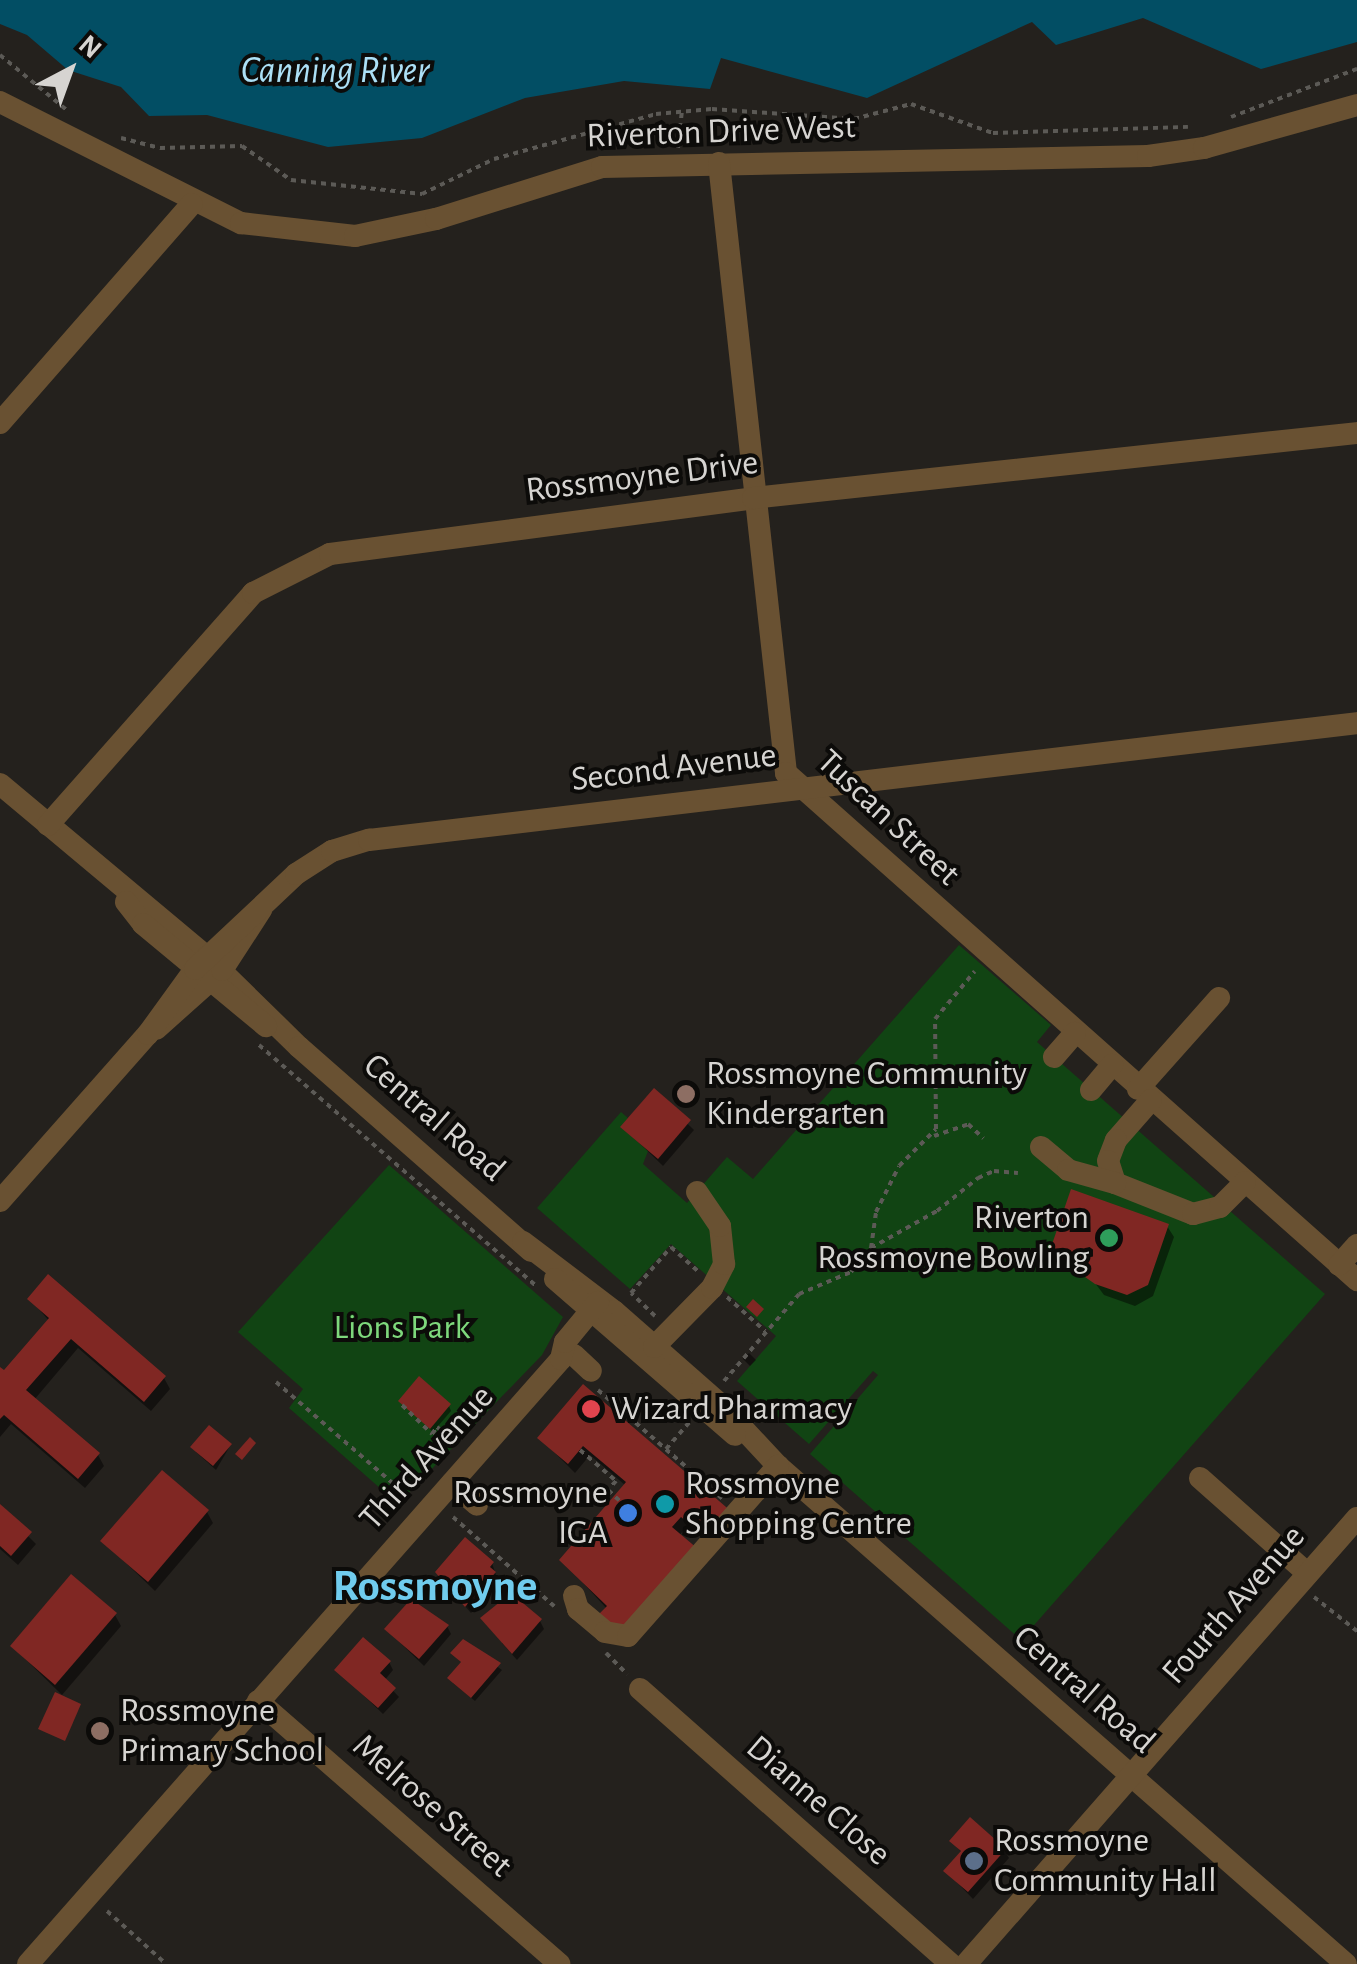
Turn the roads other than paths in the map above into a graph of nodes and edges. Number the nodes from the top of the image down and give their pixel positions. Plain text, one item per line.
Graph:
1 (0, 102) edge
2 (1357, 105) edge
3 (719, 163) junction
4 (192, 204) junction
5 (0, 423) edge
6 (1357, 433) edge
7 (753, 498) junction
8 (1357, 723) edge
9 (0, 784) edge
10 (804, 788) junction
11 (48, 826) junction
12 (209, 970) junction
13 (1219, 998) dead end
14 (1075, 1033) junction
15 (1054, 1057) dead end
16 (1112, 1066) junction
17 (1091, 1090) dead end
18 (1145, 1094) junction
19 (1041, 1147) dead end
20 (1245, 1182) junction
21 (1115, 1183) junction
22 (4, 1188) edge
23 (697, 1192) dead end
24 (1357, 1245) edge
25 (1348, 1273) edge
26 (602, 1311) junction
27 (654, 1347) junction
28 (778, 1466) junction
29 (1200, 1478) dead end
30 (452, 1483) junction
31 (478, 1505) dead end
32 (1357, 1518) edge
33 (1302, 1580) junction
34 (566, 1603) road end
35 (640, 1690) road end
36 (258, 1701) junction
37 (1131, 1776) junction
38 (28, 1964) edge
39 (559, 1964) edge
40 (951, 1964) edge
41 (966, 1964) edge
42 (1346, 1964) edge

1 - 4 street, Riverton Drive West
2 - 3 street, Riverton Drive West
3 - 4 street, Riverton Drive West
3 - 7 street, Tuscan Street
4 - 5 street
6 - 7 street, Rossmoyne Drive
7 - 10 street, Tuscan Street
7 - 11 street, Rossmoyne Drive
8 - 10 street, Second Avenue
9 - 11 street, Central Road
10 - 12 street, Second Avenue
10 - 14 street, Tuscan Street
11 - 12 street, Central Road
12 - 22 street, Second Avenue
12 - 26 street, Central Road
13 - 18 street
14 - 15 street
14 - 16 street, Tuscan Street
16 - 17 street
16 - 18 street, Tuscan Street
18 - 20 street, Tuscan Street
18 - 21 street
19 - 21 street
20 - 21 street
20 - 25 street, Tuscan Street
23 - 27 street
24 - 25 street
26 - 27 street, Central Road
26 - 28 street, Central Road
26 - 30 street, Third Avenue
27 - 28 street, Central Road
28 - 34 street
28 - 37 street, Central Road
29 - 33 street
30 - 31 street
30 - 36 street, Third Avenue
32 - 33 street, Fourth Avenue
33 - 37 street, Fourth Avenue
35 - 40 street, Dianne Close
36 - 38 street, Third Avenue
36 - 39 street, Melrose Street
37 - 41 street, Fourth Avenue
37 - 42 street, Central Road

